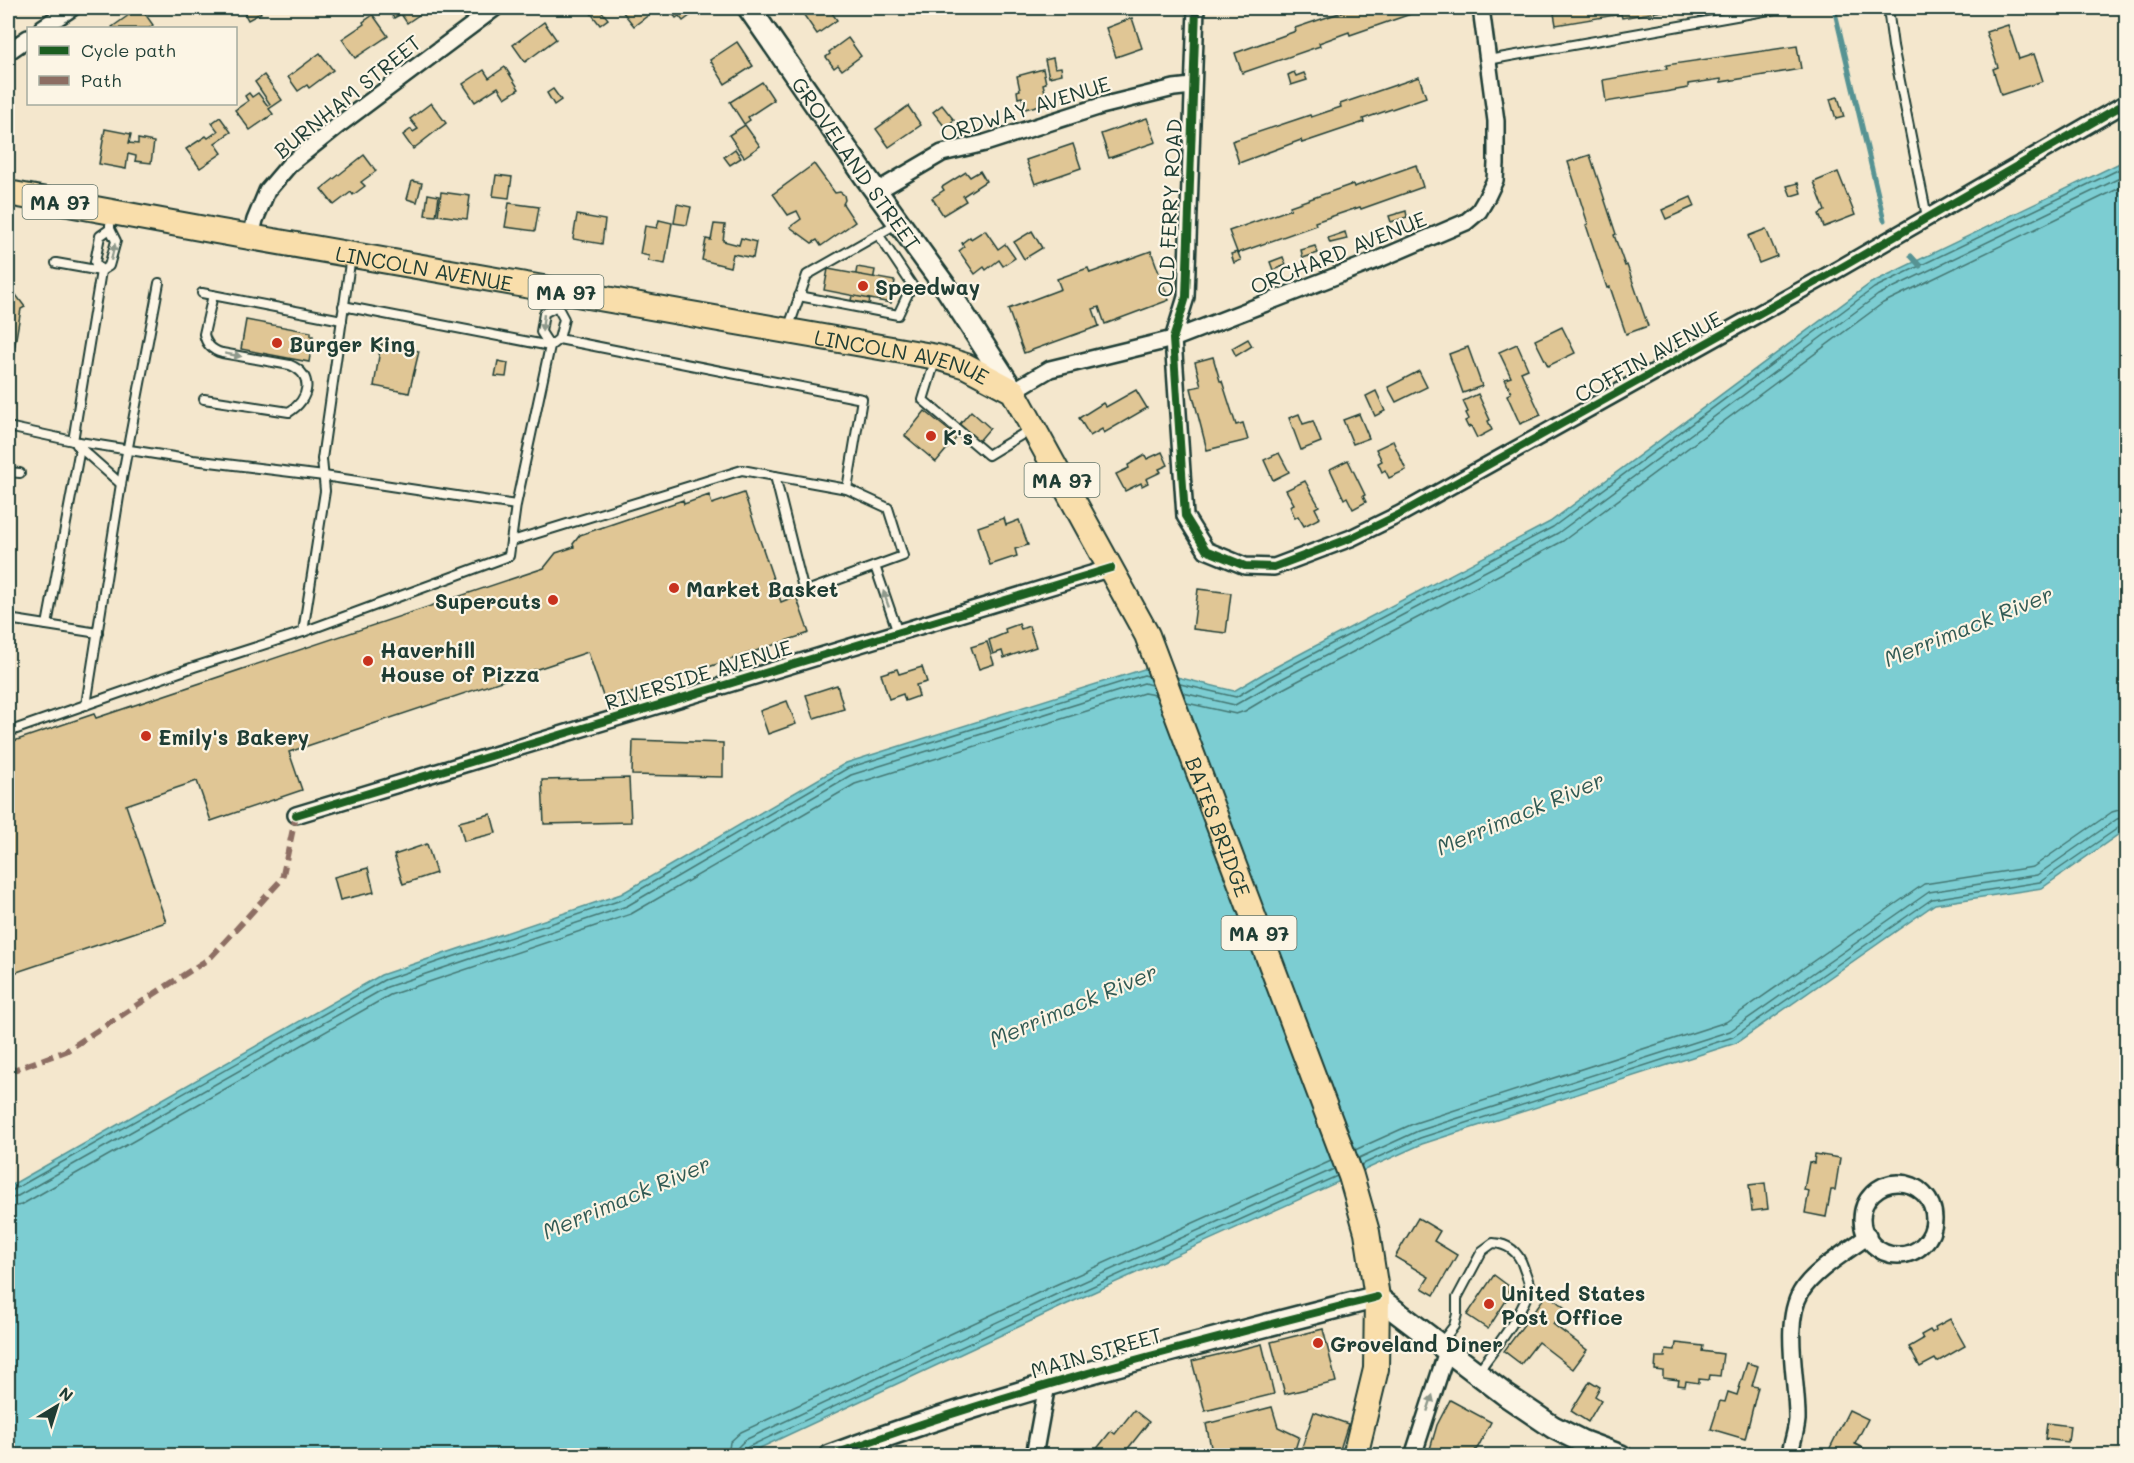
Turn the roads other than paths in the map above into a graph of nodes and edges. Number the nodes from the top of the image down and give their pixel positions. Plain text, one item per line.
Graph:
1 (72, 8) edge
2 (495, 8) edge
3 (749, 8) edge
4 (1196, 8) edge
5 (1481, 8) edge
6 (1781, 8) edge
7 (1888, 8) edge
8 (44, 27) edge
9 (27, 39) edge
10 (8, 52) edge
11 (1488, 60) junction
12 (1192, 86) junction
13 (2127, 103) edge
14 (877, 191) junction
15 (8, 193) edge
16 (1927, 217) junction
17 (111, 220) junction
18 (899, 222) junction
19 (878, 234) junction
20 (251, 237) junction
21 (351, 254) junction
22 (56, 263) dead end
23 (101, 271) junction
24 (159, 283) dead end
25 (202, 293) dead end
26 (213, 295) junction
27 (800, 296) junction
28 (559, 298) junction
29 (343, 306) junction
30 (342, 320) junction
31 (788, 331) junction
32 (559, 339) junction
33 (1173, 339) junction
34 (550, 346) junction
35 (937, 357) junction
36 (1013, 391) junction
37 (204, 399) dead end
38 (8, 427) edge
39 (1033, 428) junction
40 (73, 441) junction
41 (80, 447) junction
42 (127, 450) junction
43 (8, 472) edge
44 (20, 473) dead end
45 (324, 476) junction
46 (775, 476) junction
47 (121, 484) junction
48 (847, 489) junction
49 (516, 505) junction
50 (1185, 516) joint
51 (512, 541) junction
52 (875, 566) junction
53 (1111, 568) junction
54 (8, 619) edge
55 (47, 626) junction
56 (303, 632) junction
57 (98, 633) junction
58 (898, 633) junction
59 (86, 705) junction
60 (8, 732) edge
61 (296, 815) dead end
62 (1868, 1236) junction
63 (1377, 1297) junction
64 (1443, 1348) junction
65 (1477, 1373) junction
66 (1047, 1385) junction
67 (830, 1455) edge
68 (1034, 1455) edge
69 (1355, 1455) edge
70 (1413, 1455) edge
71 (1621, 1455) edge
72 (1789, 1455) edge

1 - 8 street
2 - 20 street, BURNHAM STREET
3 - 14 main road, GROVELAND STREET
4 - 12 street, OLD FERRY ROAD
5 - 11 street, ORCHARD AVENUE
6 - 11 lane
7 - 16 lane
9 - 10 street
11 - 33 street, ORCHARD AVENUE
12 - 14 street, ORDWAY AVENUE
12 - 33 street, OLD FERRY ROAD
13 - 16 street, COFFIN AVENUE
14 - 18 main road, GROVELAND STREET
15 - 17 main road, LINCOLN AVENUE / MA 97
16 - 50 street, COFFIN AVENUE
17 - 20 main road, LINCOLN AVENUE / MA 97
17 - 23 lane
23 -> 17 lane
18 - 19 lane
18 - 36 main road, GROVELAND STREET
19 - 27 lane
19 - 27 lane
20 - 21 main road, LINCOLN AVENUE / MA 97
21 - 28 main road, LINCOLN AVENUE / MA 97
21 - 29 lane
22 - 23 lane
23 - 40 lane
24 - 42 lane
25 - 26 lane
26 - 30 lane
26 -> 37 lane
27 - 31 lane
28 - 31 main road, LINCOLN AVENUE / MA 97
28 - 32 lane
28 -> 34 lane
29 - 30 lane
29 - 34 lane
30 - 45 lane
31 - 35 main road, LINCOLN AVENUE / MA 97
32 - 34 lane
32 - 48 lane
33 - 36 street, ORCHARD AVENUE
33 - 50 street, OLD FERRY ROAD
34 - 49 lane
35 - 36 main road, LINCOLN AVENUE / MA 97
35 - 39 lane
36 - 39 main road, GROVELAND STREET / MA 97
38 - 40 lane
39 - 53 main road, GROVELAND STREET / MA 97
40 - 41 lane
40 - 42 lane
41 - 47 lane
41 - 55 lane
42 - 45 lane
42 - 47 lane
43 - 44 lane
45 - 49 lane
45 - 56 lane
46 - 48 lane
46 - 51 lane
46 - 52 lane
47 - 57 lane
48 - 52 lane
49 - 51 lane
51 - 56 lane
58 -> 52 lane
53 - 58 street, RIVERSIDE AVENUE
53 - 63 main road, BATES BRIDGE / MA 97
54 - 55 lane
55 - 57 lane
56 - 59 lane
57 - 59 lane
58 - 61 street, RIVERSIDE AVENUE
59 - 60 lane
62 - 62 street
62 - 72 street
63 - 64 main road
63 - 66 main road, MAIN STREET
63 - 69 main road, MA 97
64 - 65 main road
64 - 65 lane
70 -> 64 street
65 - 71 main road
66 - 67 main road, MAIN STREET
66 - 68 street

